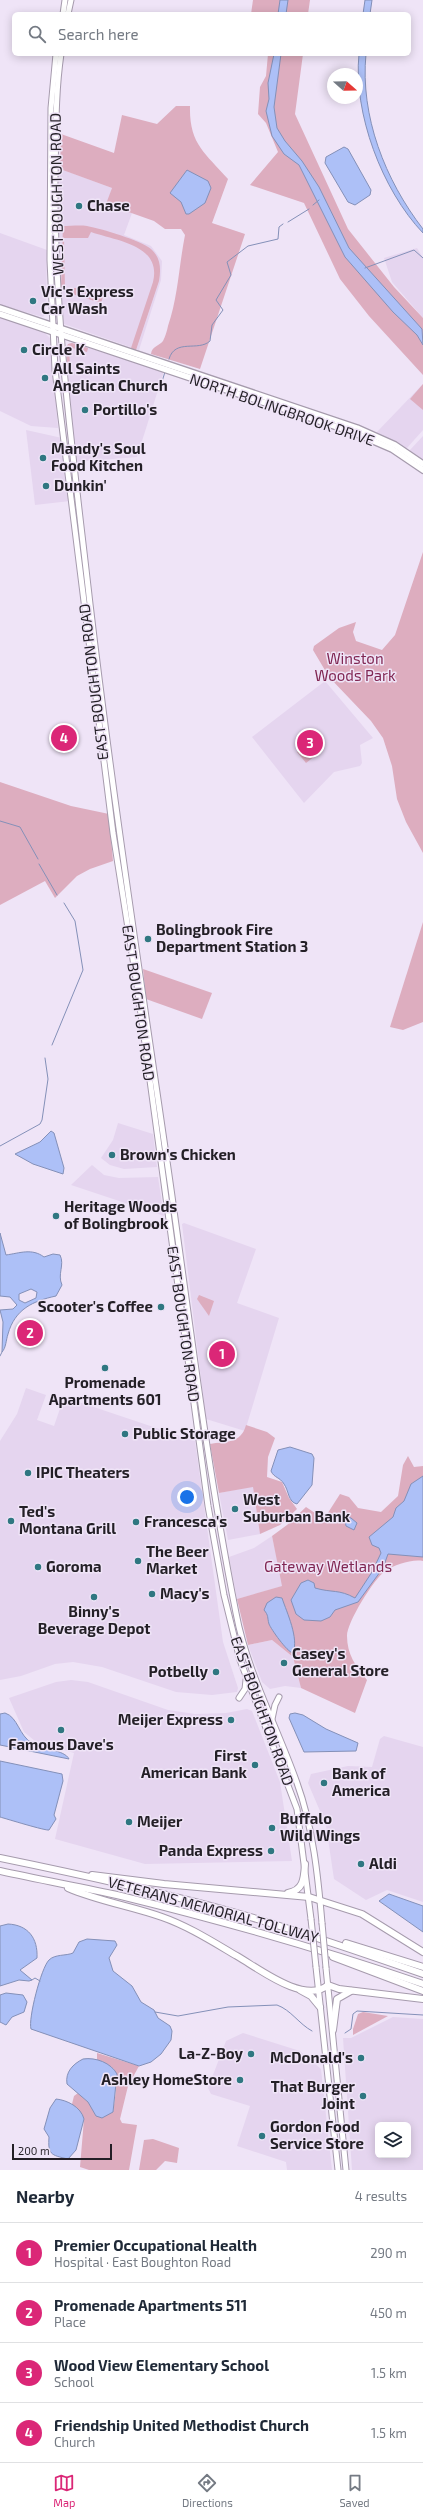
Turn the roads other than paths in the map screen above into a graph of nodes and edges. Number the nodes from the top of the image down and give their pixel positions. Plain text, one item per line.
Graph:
1 (65, 0) edge
2 (71, 0) edge
3 (63, 12) edge
4 (68, 12) edge
5 (56, 56) edge
6 (61, 56) edge
7 (0, 308) edge
8 (0, 314) edge
9 (52, 325) junction
10 (59, 327) junction
11 (53, 332) junction
12 (60, 334) junction
13 (423, 464) edge
14 (423, 470) edge
15 (246, 1675) junction
16 (279, 1697) dead end
17 (240, 1698) dead end
18 (272, 1720) junction
19 (0, 1858) edge
20 (306, 1864) junction
21 (0, 1871) edge
22 (73, 1874) junction
23 (54, 1882) junction
24 (280, 1894) junction
25 (309, 1897) junction
26 (320, 1903) junction
27 (329, 1941) junction
28 (319, 1950) junction
29 (423, 1952) edge
30 (423, 1967) edge
31 (423, 1974) edge
32 (423, 1984) edge
33 (328, 1985) junction
34 (296, 1987) junction
35 (318, 1990) junction
36 (355, 1990) junction
37 (423, 1990) edge
38 (423, 1999) edge
39 (320, 2007) junction
40 (333, 2030) junction
41 (338, 2170) edge
42 (346, 2170) edge

1 - 3 main road
2 - 4 main road
5 - 9 main road, WEST BOUGHTON ROAD
6 - 10 main road, WEST BOUGHTON ROAD
7 - 9 main road, NORTH BOLINGBROOK DRIVE
8 - 11 main road, NORTH BOLINGBROOK DRIVE
9 - 10 main road, NORTH BOLINGBROOK DRIVE
9 - 11 main road, EAST BOUGHTON ROAD
10 - 12 main road, WEST BOUGHTON ROAD
10 - 13 main road, NORTH BOLINGBROOK DRIVE
11 - 12 main road, NORTH BOLINGBROOK DRIVE
11 - 15 main road, EAST BOUGHTON ROAD
12 - 14 main road, NORTH BOLINGBROOK DRIVE
12 - 18 main road, EAST BOUGHTON ROAD
15 - 17 main road
15 - 20 main road, EAST BOUGHTON ROAD
16 - 18 main road
18 - 26 main road, EAST BOUGHTON ROAD
19 - 22 highway, VETERANS MEMORIAL TOLLWAY
20 - 24 highway
20 - 25 main road, EAST BOUGHTON ROAD
21 - 23 highway, VETERANS MEMORIAL TOLLWAY
22 - 24 highway
22 - 27 highway, VETERANS MEMORIAL TOLLWAY
23 - 28 highway, VETERANS MEMORIAL TOLLWAY
23 - 34 highway
24 - 25 highway
25 - 26 highway
25 - 35 main road, EAST BOUGHTON ROAD, bridge
26 - 29 highway
26 - 33 main road, EAST BOUGHTON ROAD, bridge
27 - 30 highway
27 - 31 highway, VETERANS MEMORIAL TOLLWAY
28 - 32 highway, VETERANS MEMORIAL TOLLWAY
28 - 37 highway
33 - 35 highway
33 - 36 highway
33 - 40 main road, EAST BOUGHTON ROAD
34 - 35 highway
34 - 39 highway
35 - 39 main road, EAST BOUGHTON ROAD
36 - 38 highway
36 - 40 highway
39 - 41 main road, EAST BOUGHTON ROAD
40 - 42 main road, EAST BOUGHTON ROAD

